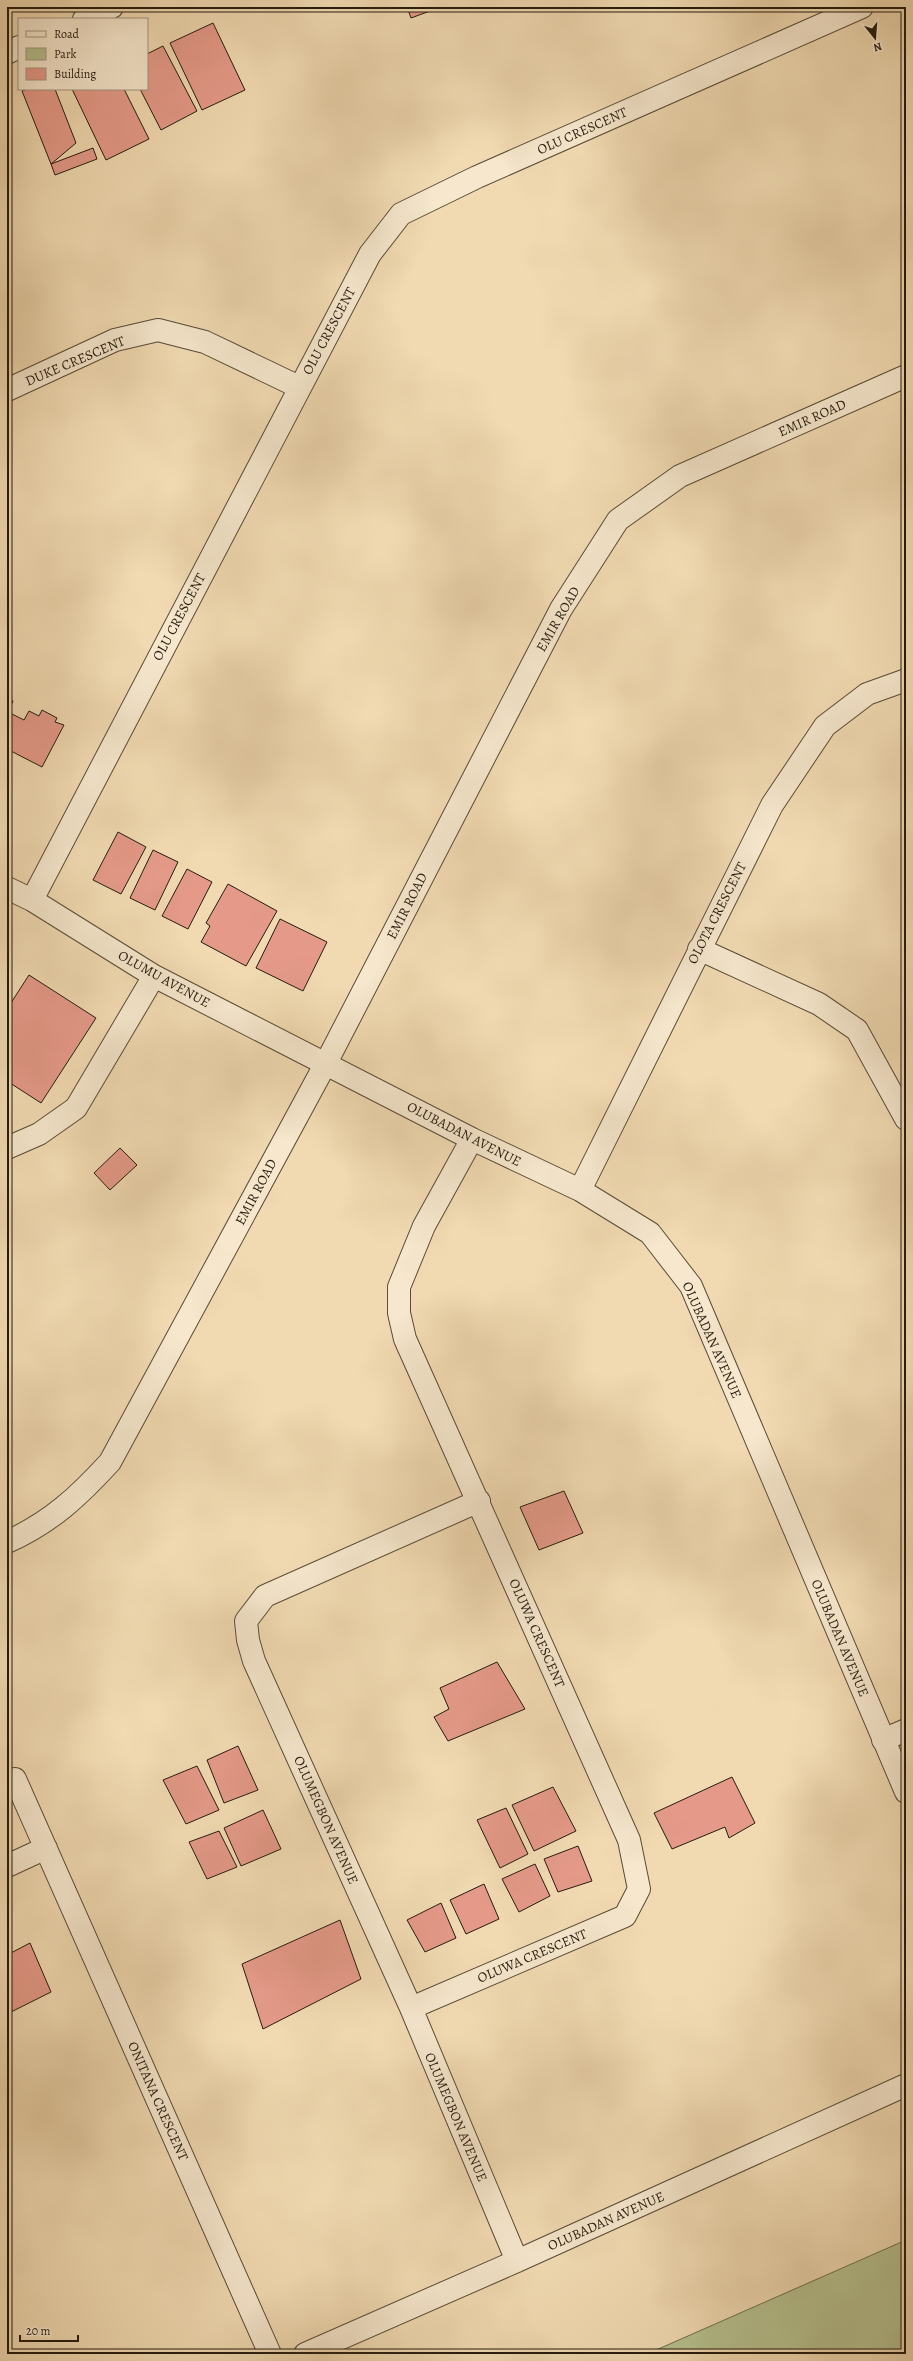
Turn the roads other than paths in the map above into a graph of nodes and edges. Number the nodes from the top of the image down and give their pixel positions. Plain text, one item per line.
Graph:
1 (112, 7) edge
2 (862, 7) edge
3 (86, 18) edge
4 (18, 48) edge
5 (7, 53) edge
6 (906, 376) edge
7 (299, 387) junction
8 (7, 390) edge
9 (906, 680) edge
10 (7, 888) edge
11 (32, 900) junction
12 (699, 948) junction
13 (154, 976) junction
14 (326, 1063) junction
15 (906, 1119) edge
16 (472, 1139) junction
17 (7, 1148) edge
18 (580, 1190) junction
19 (479, 1501) junction
20 (7, 1542) edge
21 (906, 1730) edge
22 (882, 1740) junction
23 (15, 1779) dead end
24 (906, 1792) edge
25 (46, 1848) junction
26 (7, 1866) edge
27 (411, 2008) junction
28 (906, 2085) edge
29 (517, 2261) junction
30 (270, 2354) edge
31 (305, 2354) edge

1 - 3 street
2 - 7 street, OLU CRESCENT
4 - 5 street
6 - 14 street, EMIR ROAD
7 - 8 street, DUKE CRESCENT
7 - 11 street, OLU CRESCENT
9 - 12 street, OLOTA CRESCENT
10 - 11 street, OLUMU AVENUE
11 - 13 street, OLUMU AVENUE
12 - 15 street
12 - 18 street, OLOTA CRESCENT
13 - 14 street, OLUMU AVENUE
13 - 17 street
14 - 16 street, OLUBADAN AVENUE
14 - 20 street, EMIR ROAD
16 - 18 street, OLUBADAN AVENUE
16 - 19 street, OLUWA CRESCENT
18 - 22 street, OLUBADAN AVENUE
19 - 27 street, OLUWA CRESCENT
19 - 27 street, OLUMEGBON AVENUE
21 - 22 street
22 - 24 street, OLUBADAN AVENUE
23 - 25 street, ONITANA CRESCENT
25 - 26 street
25 - 30 street, ONITANA CRESCENT
27 - 29 street, OLUMEGBON AVENUE
28 - 29 street, OLUBADAN AVENUE
29 - 31 street, OLUBADAN AVENUE

